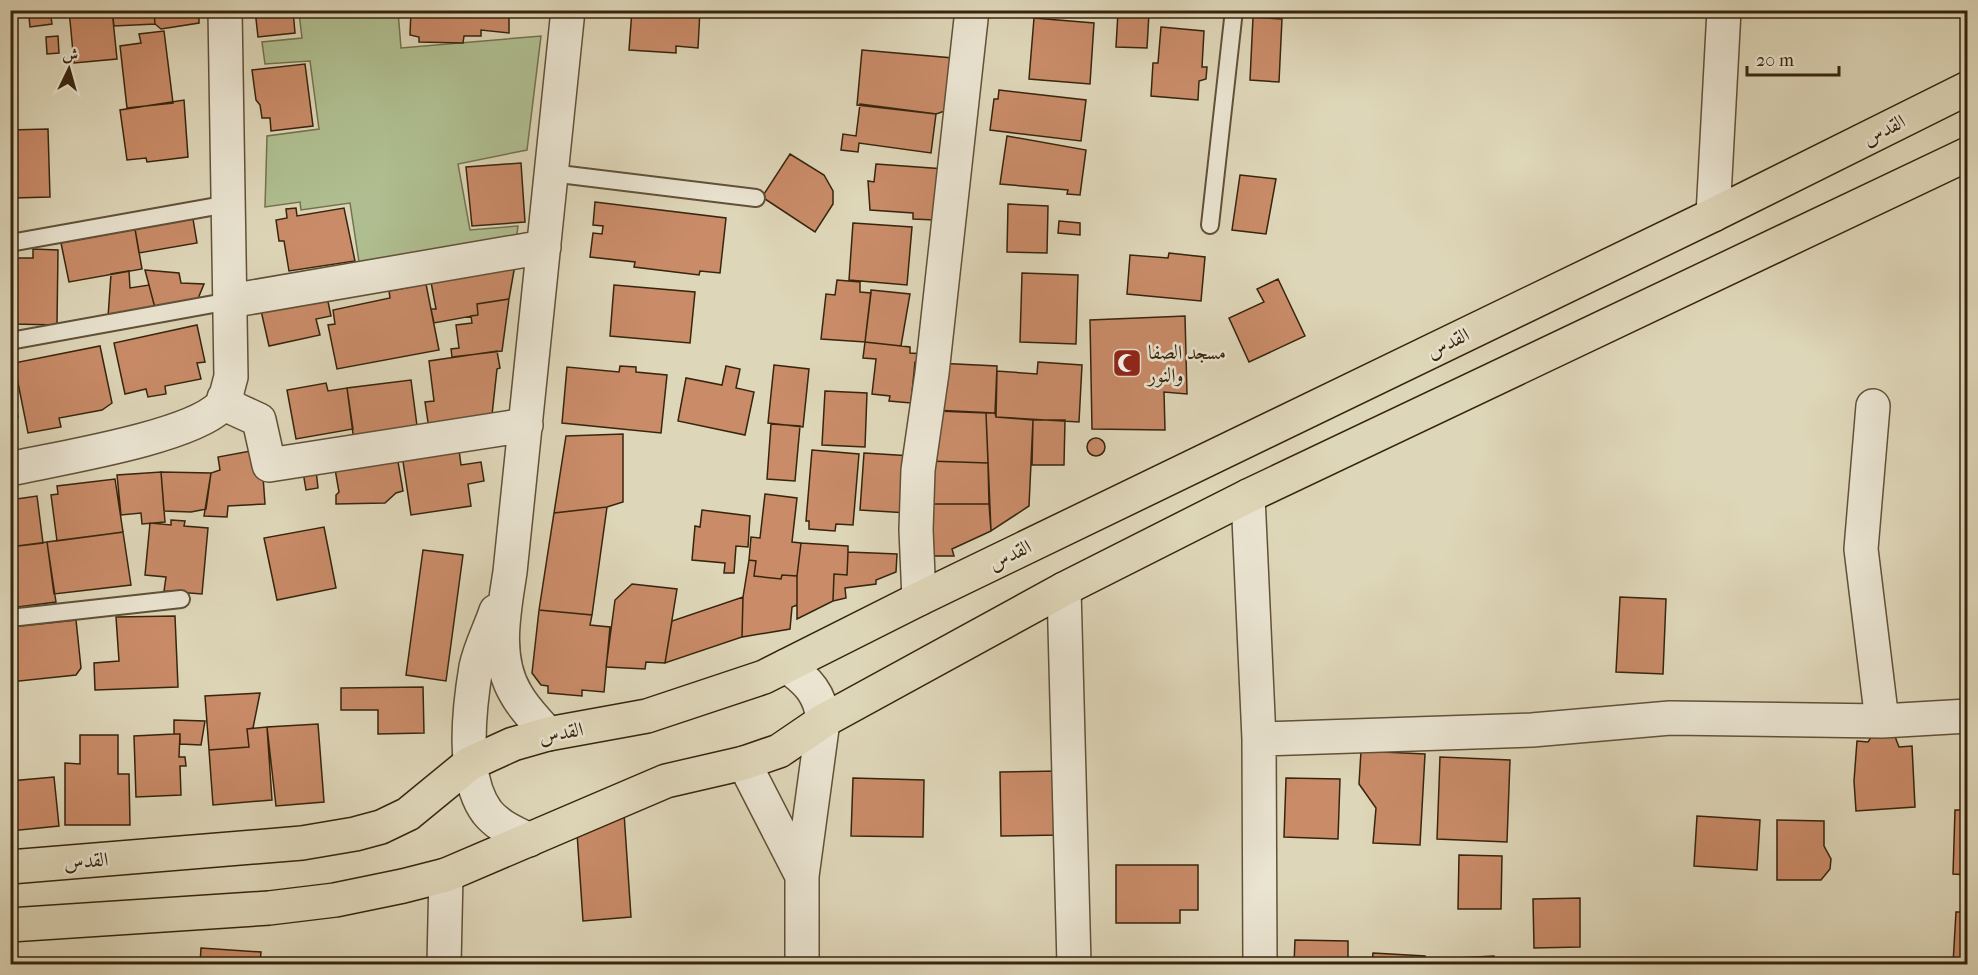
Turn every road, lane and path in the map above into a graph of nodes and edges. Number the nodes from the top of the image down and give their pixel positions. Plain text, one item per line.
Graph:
1 (225, 10) edge
2 (568, 10) edge
3 (972, 10) edge
4 (1234, 10) edge
5 (1724, 10) edge
6 (1968, 88) edge
7 (1968, 154) edge
8 (551, 173) junction
9 (756, 198) dead end
10 (228, 204) junction
11 (1713, 215) junction
12 (1210, 225) dead end
13 (10, 243) edge
14 (544, 247) junction
15 (230, 301) junction
16 (10, 340) edge
17 (224, 398) junction
18 (1873, 406) dead end
19 (526, 425) junction
20 (10, 469) edge
21 (1248, 496) junction
22 (510, 572) junction
23 (1064, 589) junction
24 (181, 599) dead end
25 (919, 599) junction
26 (10, 618) edge
27 (786, 666) junction
28 (1968, 716) edge
29 (823, 720) junction
30 (1882, 721) junction
31 (548, 734) junction
32 (1259, 739) junction
33 (744, 763) junction
34 (469, 764) junction
35 (529, 840) junction
36 (10, 867) edge
37 (446, 875) junction
38 (802, 876) junction
39 (10, 925) edge
40 (444, 964) edge
41 (802, 964) edge
42 (1074, 964) edge
43 (1260, 964) edge

1 - 10 street
2 - 8 street
3 - 25 street
4 - 12 lane
5 - 11 street
6 - 11 main road, القدس
7 - 21 main road
8 - 9 lane
8 - 14 street
10 - 13 lane
10 - 15 street
11 - 25 main road, القدس
14 - 15 street
14 - 19 street
15 - 16 lane
15 - 17 street
17 - 19 street
17 - 20 street
18 - 30 street
19 - 22 street
21 - 23 main road
21 - 32 street
22 - 31 street
22 - 34 street
23 - 29 main road
23 - 42 street
24 - 26 lane
25 - 27 main road, القدس
27 - 29 street
27 - 31 main road, القدس
28 - 30 street
29 - 33 main road
29 - 38 street
30 - 32 street
31 - 34 main road, القدس
32 - 43 street
33 - 35 main road
33 - 38 street
34 - 35 street
34 - 36 main road, القدس
35 - 37 main road
37 - 39 main road
37 - 40 street
38 - 41 street

